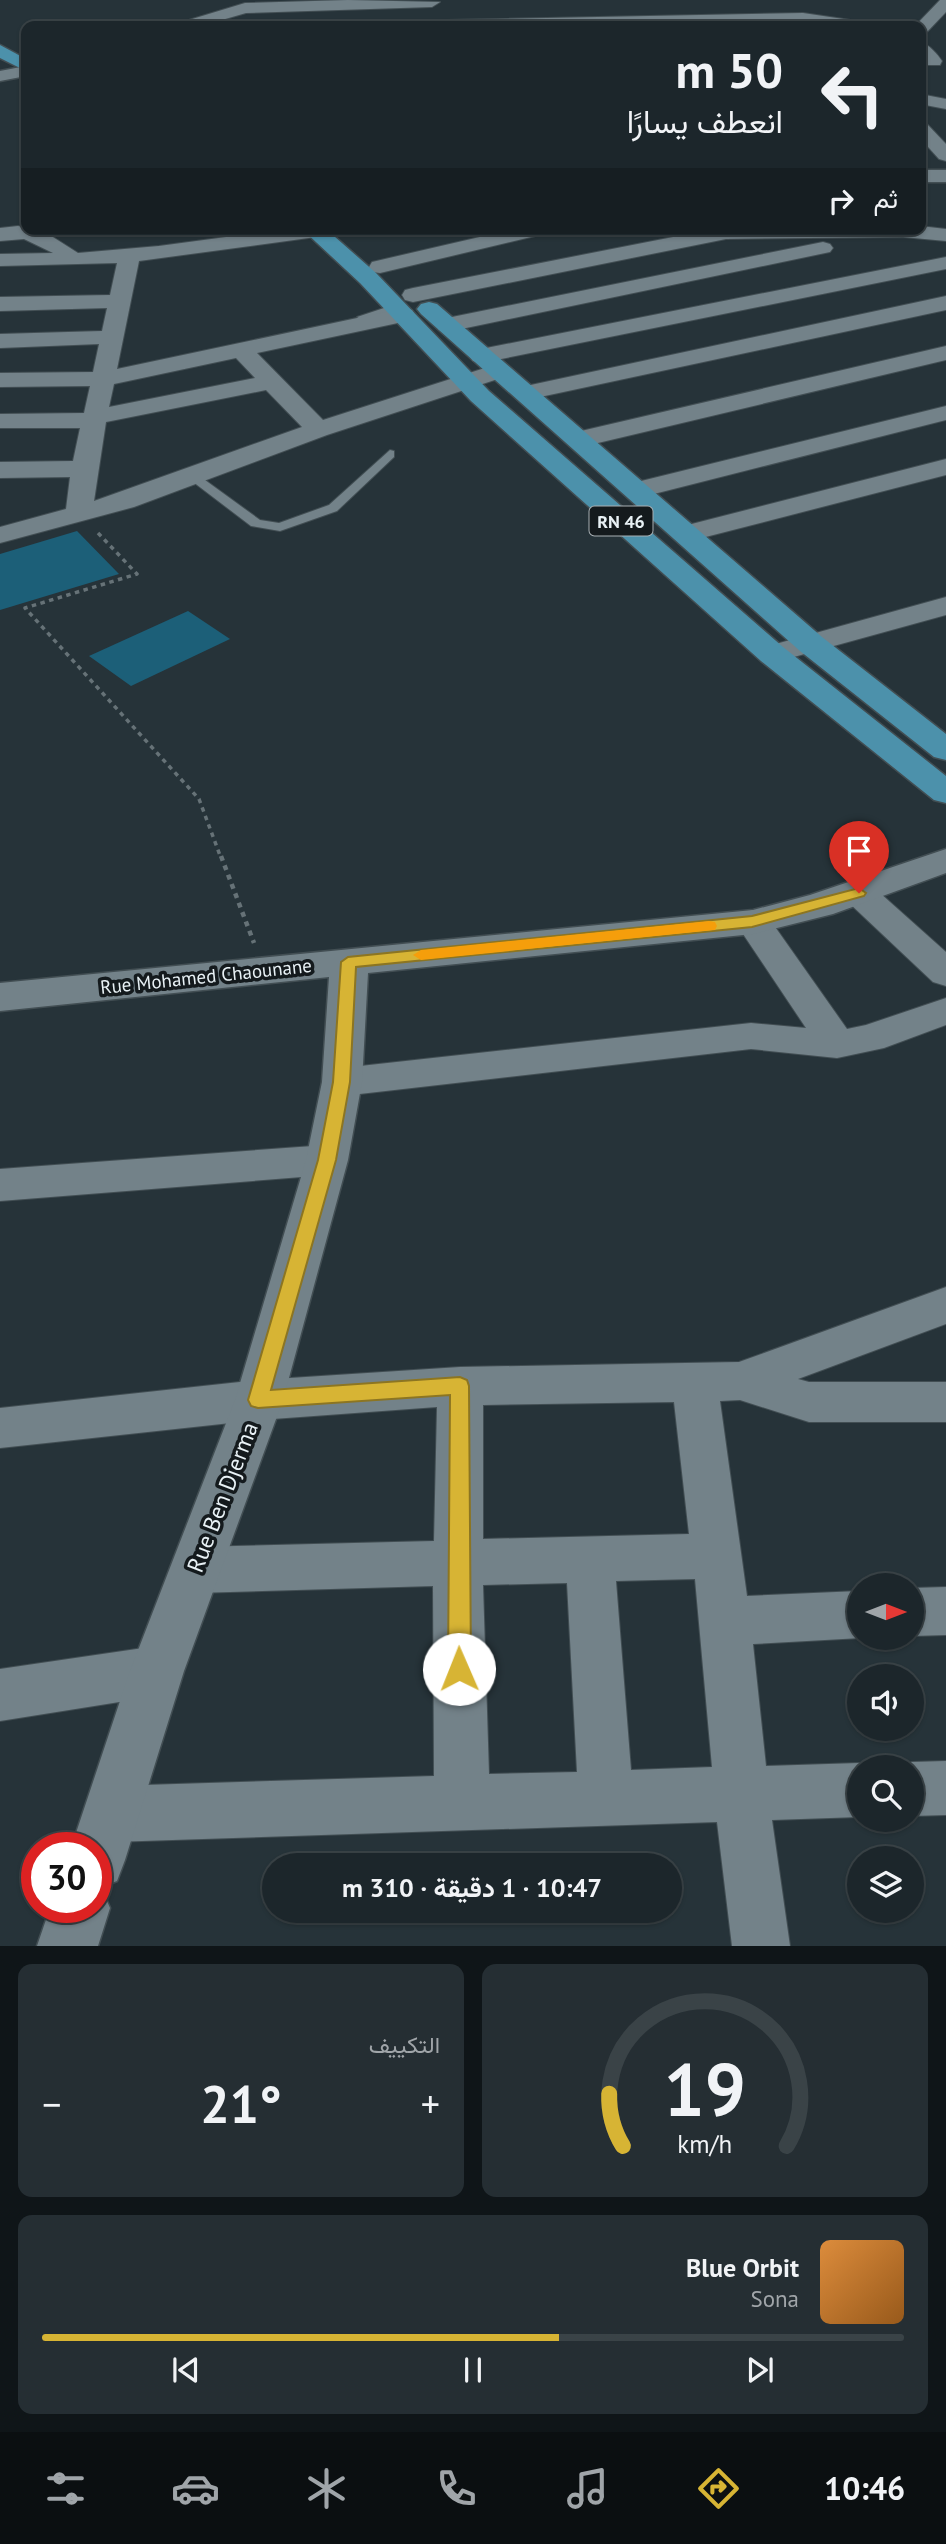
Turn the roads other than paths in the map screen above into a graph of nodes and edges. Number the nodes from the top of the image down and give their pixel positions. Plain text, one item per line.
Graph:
1 (647, 0) edge
2 (920, 0) edge
3 (450, 2) dead end
4 (945, 4) edge
5 (201, 21) edge
6 (659, 21) edge
7 (946, 24) edge
8 (926, 25) edge
9 (926, 26) edge
10 (0, 34) edge
11 (21, 46) edge
12 (0, 50) edge
13 (21, 65) edge
14 (21, 70) edge
15 (0, 76) edge
16 (21, 80) edge
17 (0, 83) edge
18 (926, 100) edge
19 (946, 104) edge
20 (926, 129) edge
21 (926, 133) edge
22 (946, 133) edge
23 (946, 155) edge
24 (926, 176) edge
25 (946, 176) edge
26 (21, 233) edge
27 (926, 234) edge
28 (0, 235) edge
29 (26, 235) edge
30 (286, 235) edge
31 (328, 235) edge
32 (331, 235) edge
33 (516, 235) edge
34 (708, 235) edge
35 (888, 235) edge
36 (946, 235) edge
37 (129, 256) junction
38 (0, 260) edge
39 (74, 260) junction
40 (944, 264) edge
41 (380, 267) junction
42 (120, 301) junction
43 (946, 303) edge
44 (0, 304) edge
45 (405, 306) junction
46 (362, 317) dead end
47 (446, 325) junction
48 (114, 337) junction
49 (0, 341) edge
50 (241, 350) junction
51 (946, 353) edge
52 (490, 363) junction
53 (104, 379) junction
54 (0, 380) edge
55 (269, 382) junction
56 (464, 382) junction
57 (526, 393) junction
58 (946, 413) edge
59 (95, 419) junction
60 (0, 421) edge
61 (318, 430) junction
62 (581, 439) junction
63 (390, 454) dead end
64 (946, 467) edge
65 (85, 469) junction
66 (0, 470) edge
67 (190, 475) junction
68 (638, 490) junction
69 (79, 513) junction
70 (686, 534) junction
71 (0, 535) edge
72 (944, 608) edge
73 (811, 644) junction
74 (772, 654) junction
75 (946, 750) edge
76 (946, 793) edge
77 (946, 860) edge
78 (859, 893) junction
79 (752, 922) junction
80 (348, 962) junction
81 (946, 973) edge
82 (0, 997) edge
83 (946, 1011) edge
84 (838, 1044) junction
85 (342, 1082) junction
86 (327, 1160) junction
87 (0, 1185) edge
88 (946, 1305) edge
89 (717, 1381) junction
90 (460, 1386) junction
91 (258, 1400) junction
92 (946, 1402) edge
93 (0, 1427) edge
94 (716, 1556) junction
95 (590, 1560) junction
96 (458, 1563) junction
97 (195, 1570) junction
98 (946, 1611) edge
99 (924, 1612) edge
100 (847, 1616) edge
101 (725, 1621) junction
102 (157, 1671) junction
103 (0, 1695) edge
104 (946, 1788) edge
105 (924, 1789) edge
106 (847, 1790) edge
107 (741, 1792) junction
108 (606, 1797) junction
109 (461, 1802) junction
110 (106, 1832) edge
111 (112, 1836) edge
112 (75, 1923) edge
113 (67, 1945) edge
114 (761, 1945) edge

1 - 6 street
2 - 4 street
3 - 5 street
4 - 8 street
7 - 9 street
10 - 11 main road
12 - 13 main road
14 - 15 street
16 - 17 street
18 - 19 street
20 - 22 street
21 - 23 street
24 - 25 street
26 - 28 street
27 - 36 street
29 - 39 street
30 - 37 street
31 - 45 main road, RN 46
32 - 41 main road, RN 46
33 - 41 street
34 - 45 street
35 - 47 street
37 - 39 street
37 - 42 street
38 - 39 street
40 - 52 street
41 - 45 main road, RN 46
42 - 44 street
42 - 48 street
43 - 57 street
45 - 46 lane
45 - 47 main road, RN 46
45 - 50 street
45 - 56 main road, RN 46
47 - 52 main road, RN 46
48 - 49 street
48 - 53 street
50 - 53 street
50 - 55 street
51 - 62 street
52 - 56 street
52 - 57 main road, RN 46
53 - 54 street
53 - 59 street
55 - 59 street
55 - 61 street
56 - 61 street
56 - 74 main road, RN 46
57 - 62 main road, RN 46
58 - 68 street
59 - 60 street
59 - 65 street
61 - 67 street
62 - 68 main road, RN 46
63 - 67 lane
64 - 70 street
65 - 66 street
65 - 69 street
67 - 69 street
68 - 70 main road, RN 46
69 - 71 street
70 - 73 main road, RN 46
72 - 73 street
73 - 74 street
73 - 75 main road, RN 46
74 - 76 main road, RN 46
77 - 78 street, Rue Mohamed Chaounane
78 - 79 street, Rue Mohamed Chaounane
78 - 81 street
79 - 80 street, Rue Mohamed Chaounane
79 - 84 street
80 - 82 street, Rue Mohamed Chaounane
80 - 85 street, Rue Ben Djerma
83 - 84 street
84 - 85 street
85 - 86 street, Rue Ben Djerma
86 - 87 street
86 - 91 street, Rue Ben Djerma
88 - 89 street
89 - 90 street
89 - 92 street
89 - 94 street
90 - 91 street
90 - 96 street
91 - 93 street
91 - 97 street, Rue Ben Djerma
94 - 95 street
94 - 101 street
95 - 96 street
95 - 108 street
96 - 97 street
96 - 109 street
97 - 102 street, Rue Ben Djerma
98 - 99 street
100 - 101 street
101 - 107 street
102 - 103 street
102 - 110 street, Rue Ben Djerma
104 - 105 street
106 - 107 street
107 - 108 street
107 - 114 street
108 - 109 street
109 - 111 street
112 - 113 street

